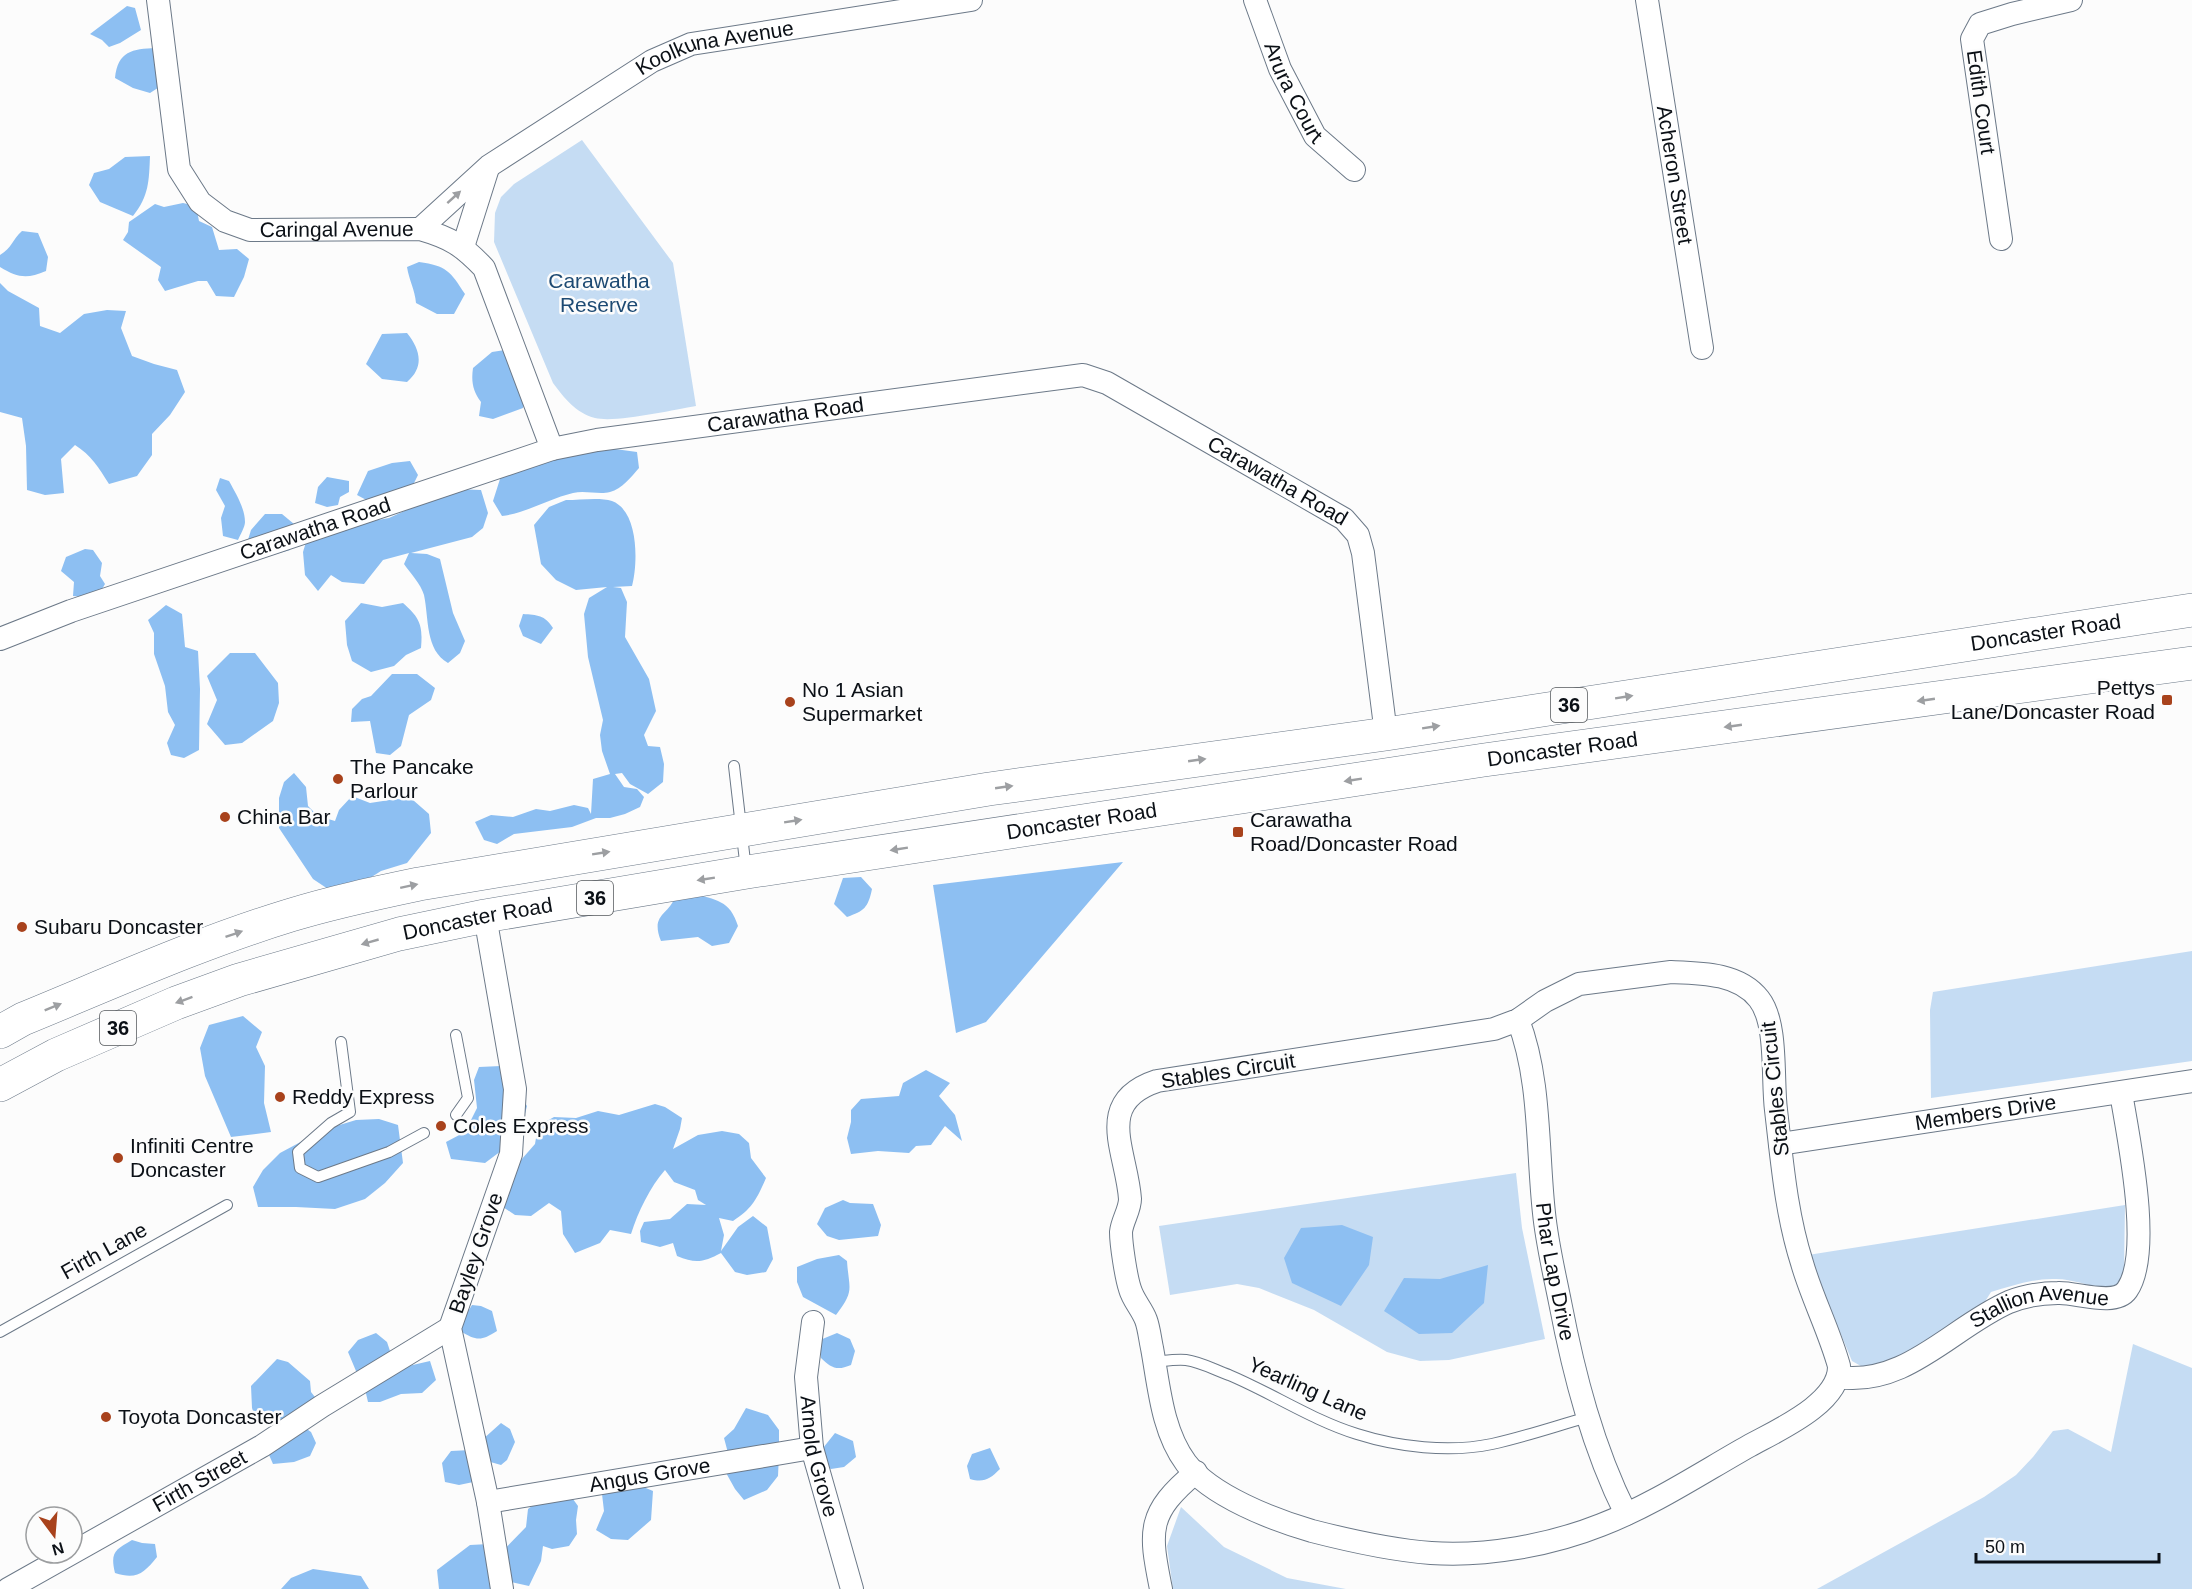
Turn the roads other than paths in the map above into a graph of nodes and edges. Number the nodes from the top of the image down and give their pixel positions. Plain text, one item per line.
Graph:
1 (158, 0) edge
2 (971, 0) edge
3 (1255, 0) edge
4 (1647, 0) edge
5 (2071, 0) edge
6 (489, 166) junction
7 (1354, 170) dead end
8 (420, 229) junction
9 (2001, 239) dead end
10 (463, 247) junction
11 (1702, 348) dead end
12 (552, 449) junction
13 (2192, 610) edge
14 (0, 639) edge
15 (2192, 663) edge
16 (1386, 734) junction
17 (734, 766) dead end
18 (1391, 774) junction
19 (741, 830) junction
20 (747, 872) junction
21 (484, 916) junction
22 (1518, 1020) junction
23 (0, 1032) edge
24 (456, 1035) dead end
25 (341, 1042) dead end
26 (2192, 1081) edge
27 (0, 1085) edge
28 (2121, 1093) junction
29 (456, 1115) dead end
30 (424, 1133) dead end
31 (1780, 1144) junction
32 (227, 1205) dead end
33 (813, 1322) dead end
34 (450, 1328) junction
35 (0, 1332) edge
36 (1154, 1362) junction
37 (1838, 1377) junction
38 (1588, 1417) junction
39 (812, 1448) junction
40 (1196, 1472) junction
41 (488, 1502) junction
42 (1626, 1514) junction
43 (8, 1589) edge
44 (502, 1589) edge
45 (852, 1589) edge
46 (1161, 1589) edge

1 - 8 street, Caringal Avenue
2 - 6 street, Koolkuna Avenue
3 - 7 street, Arura Court
4 - 11 street, Acheron Street
5 - 9 street, Edith Court
8 -> 6 street, Koolkuna Avenue
6 - 10 street
8 - 10 street, Caringal Avenue
10 - 12 street, Caringal Avenue
12 - 14 street, Carawatha Road
12 - 16 street, Carawatha Road
16 -> 13 main road, Doncaster Road / 36
15 -> 18 main road, Doncaster Road / 36
16 - 18 main road
19 -> 16 main road, Doncaster Road / 36
17 - 19 lane
18 -> 20 main road, Doncaster Road / 36
19 - 20 lane
23 -> 19 main road, Doncaster Road / 36
20 -> 21 main road, Doncaster Road / 36
21 -> 27 main road, Doncaster Road / 36
21 - 34 street, Bayley Grove
22 - 31 street, Stables Circuit
22 - 36 street, Stables Circuit
22 - 38 street, Phar Lap Drive
24 - 29 lane
25 - 30 lane
26 - 28 street, Members Drive
28 - 31 street, Members Drive
28 - 37 street, Stallion Avenue
31 - 37 street, Stables Circuit
32 - 35 lane, Firth Lane
33 - 39 street, Arnold Grove
34 - 41 street, Bayley Grove
34 - 43 street, Firth Street
36 - 38 lane, Yearling Lane
36 - 40 street, Stables Circuit
37 - 42 street, Stables Circuit
38 - 42 street, Phar Lap Drive
39 - 41 street, Angus Grove
39 - 45 street, Arnold Grove
40 - 42 street, Stables Circuit
40 - 46 street
41 - 44 street, Bayley Grove

